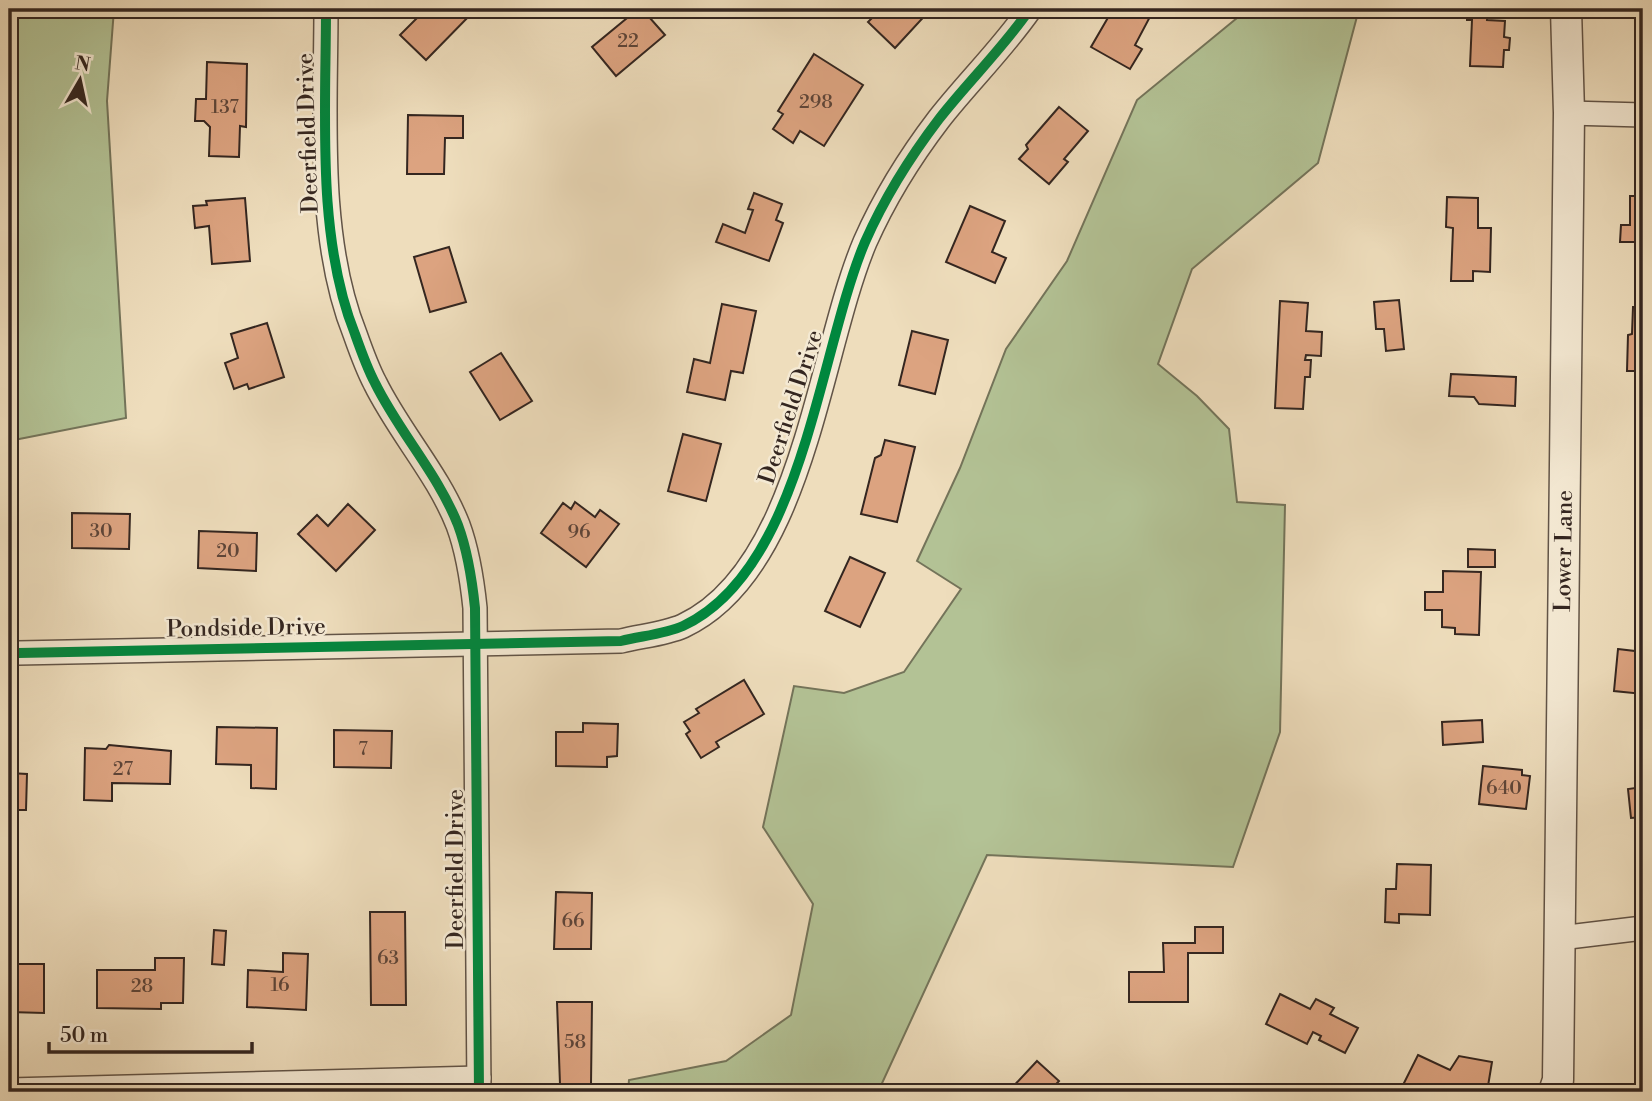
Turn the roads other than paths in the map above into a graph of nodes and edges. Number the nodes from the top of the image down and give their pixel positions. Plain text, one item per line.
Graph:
1 (326, 9) edge
2 (1030, 9) edge
3 (1566, 9) edge
4 (1569, 113) junction
5 (1643, 115) edge
6 (475, 645) junction
7 (18, 653) dead end
8 (1643, 928) edge
9 (1560, 938) junction
10 (479, 1085) edge
11 (9, 1090) edge
12 (1554, 1092) edge

1 - 6 street, Deerfield Drive
2 - 6 street, Deerfield Drive
3 - 4 street, Lower Lane
4 - 5 street
4 - 9 street, Lower Lane
6 - 7 street, Pondside Drive
6 - 10 street, Deerfield Drive
8 - 9 street
9 - 12 street, Lower Lane
10 - 11 street

